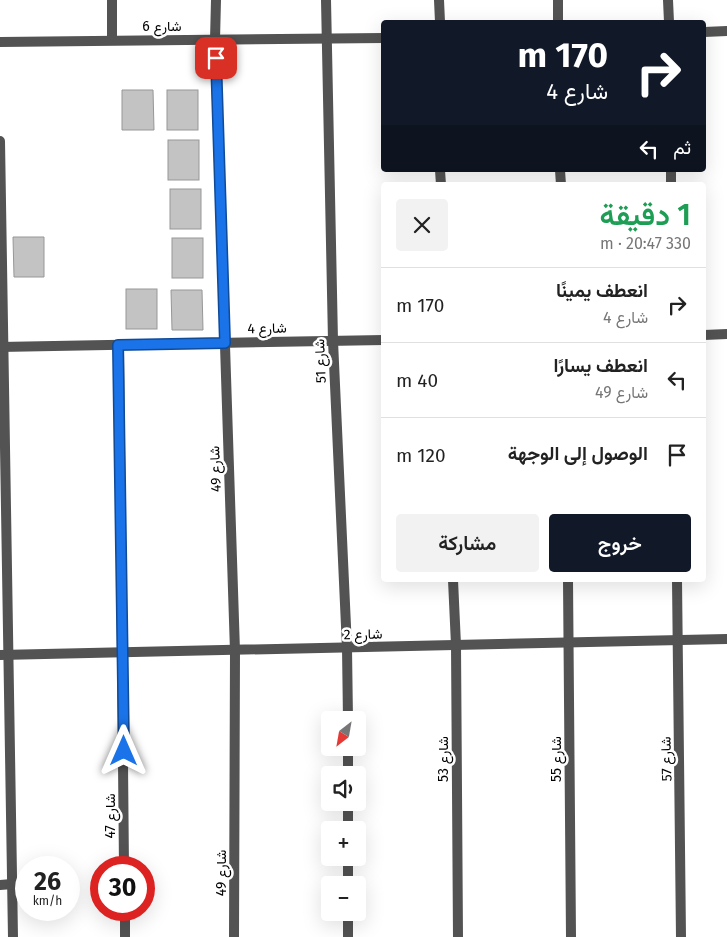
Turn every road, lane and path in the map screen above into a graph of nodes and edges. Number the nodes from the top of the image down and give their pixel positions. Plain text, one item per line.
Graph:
1 (112, 0) edge
2 (216, 0) edge
3 (326, 0) edge
4 (439, 0) edge
5 (558, 0) edge
6 (668, 0) edge
7 (440, 20) edge
8 (558, 20) edge
9 (669, 20) edge
10 (706, 32) edge
11 (727, 32) edge
12 (381, 38) edge
13 (112, 40) junction
14 (215, 40) junction
15 (327, 40) junction
16 (0, 42) edge
17 (0, 142) edge
18 (727, 334) edge
19 (706, 335) edge
20 (381, 340) edge
21 (332, 341) junction
22 (225, 343) junction
23 (118, 345) junction
24 (2, 347) edge
25 (453, 582) edge
26 (568, 582) edge
27 (677, 582) edge
28 (727, 639) edge
29 (678, 640) junction
30 (569, 643) junction
31 (456, 645) junction
32 (347, 648) junction
33 (235, 651) junction
34 (123, 653) junction
35 (5, 655) edge
36 (348, 711) edge
37 (124, 856) edge
38 (12, 884) junction
39 (0, 885) edge
40 (125, 921) edge
41 (348, 921) edge
42 (13, 937) edge
43 (125, 937) edge
44 (234, 937) edge
45 (348, 937) edge
46 (458, 937) edge
47 (571, 937) edge
48 (681, 937) edge

1 - 13 street
2 - 14 street, شارع 49
3 - 15 street, شارع 51
4 - 7 street
5 - 8 street
6 - 9 street
10 - 11 street
12 - 15 street, شارع 6
13 - 14 street, شارع 6
13 - 16 street, شارع 6
14 - 15 street, شارع 6
14 - 22 street, شارع 49
15 - 21 street, شارع 51
17 - 24 street
18 - 19 street
20 - 21 street, شارع 4
21 - 22 street, شارع 4
21 - 32 street, شارع 51
22 - 23 street, شارع 4
22 - 33 street, شارع 49
23 - 24 street, شارع 4
23 - 34 street, شارع 47
24 - 35 street
25 - 31 street, شارع 53
26 - 30 street, شارع 55
27 - 29 street, شارع 57
28 - 29 street, شارع 2
29 - 30 street, شارع 2
29 - 48 street, شارع 57
30 - 31 street, شارع 2
30 - 47 street, شارع 55
31 - 32 street, شارع 2
31 - 46 street, شارع 53
32 - 33 street, شارع 2
32 - 36 street, شارع 51
33 - 34 street, شارع 2
33 - 44 street, شارع 49
34 - 35 street, شارع 2
34 - 37 street, شارع 47
35 - 38 street
38 - 39 street
38 - 42 street
40 - 43 street
41 - 45 street

